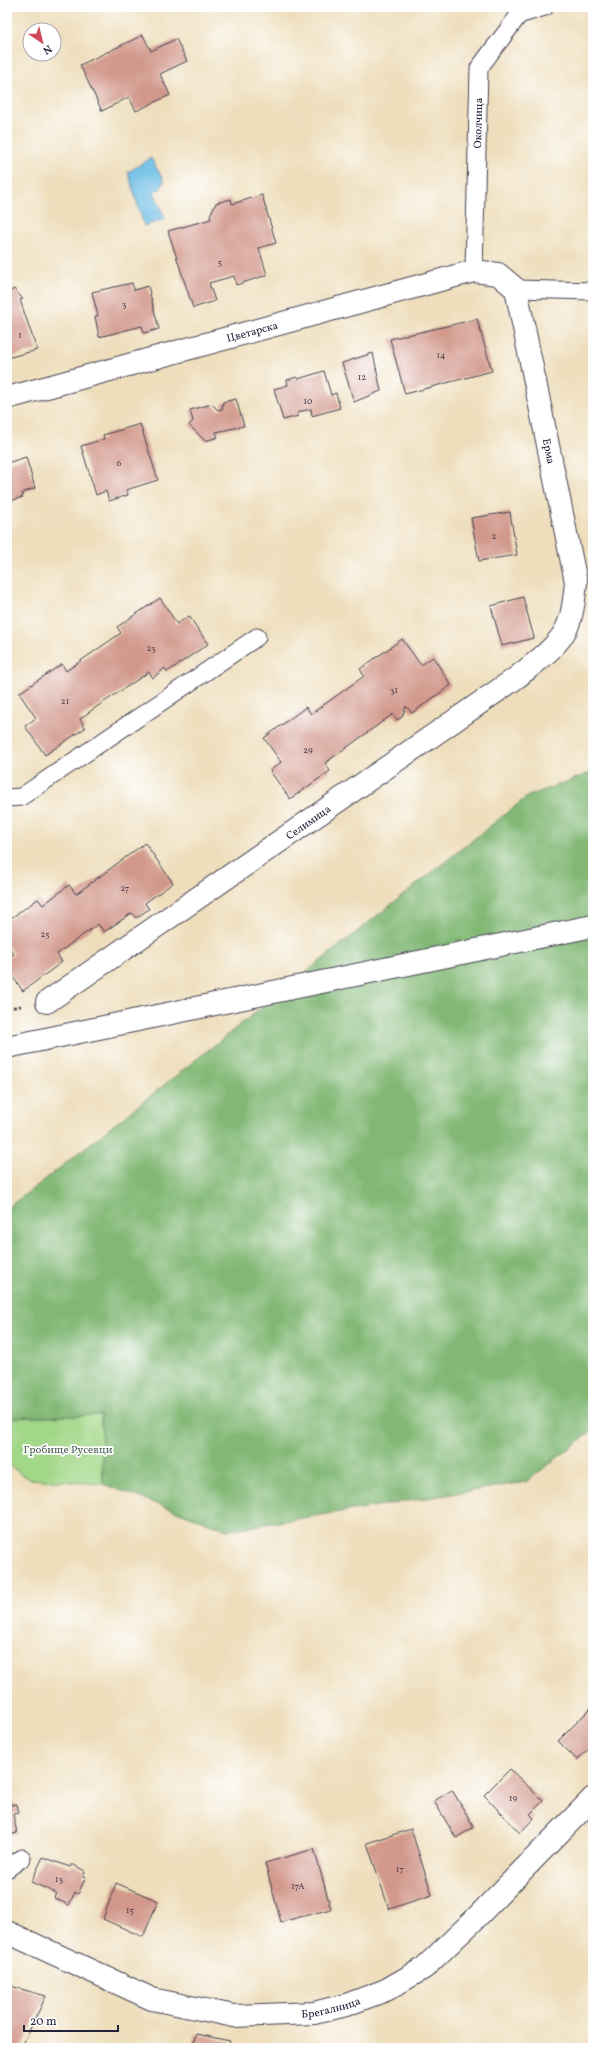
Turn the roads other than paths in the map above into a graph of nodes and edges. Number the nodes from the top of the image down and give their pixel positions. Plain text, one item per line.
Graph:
1 (545, 7) edge
2 (474, 271) junction
3 (516, 289) junction
4 (593, 291) edge
5 (7, 398) edge
6 (563, 635) joint
7 (257, 637) dead end
8 (7, 798) edge
9 (593, 926) edge
10 (47, 1002) dead end
11 (7, 1047) edge
12 (593, 1798) edge
13 (22, 1858) dead end
14 (7, 1869) edge
15 (7, 1932) edge

1 - 2 lane, Околчица
2 - 3 street, Цветарска
2 - 5 street, Цветарска
3 - 4 lane
3 - 6 street, Ерма
6 - 10 street, Селимица
7 - 8 lane
9 - 11 street
12 - 15 street, Брегалница
13 - 14 lane

